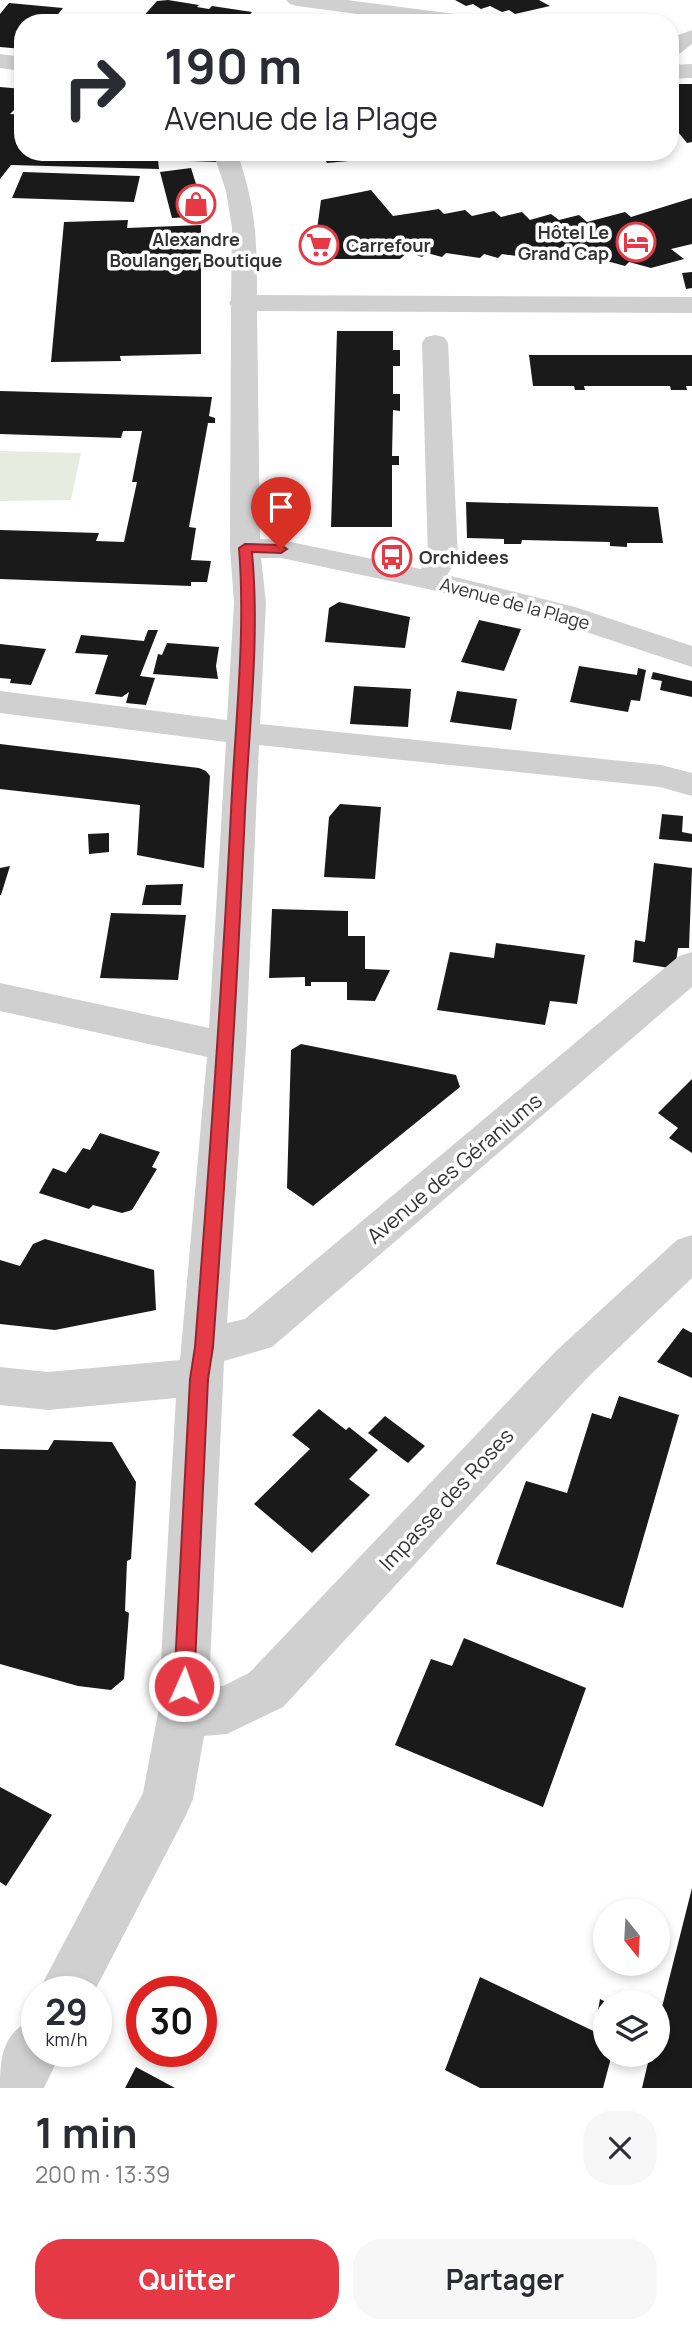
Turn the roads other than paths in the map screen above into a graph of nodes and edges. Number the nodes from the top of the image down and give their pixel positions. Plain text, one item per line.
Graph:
1 (297, 0) edge
2 (407, 14) edge
3 (228, 161) edge
4 (242, 303) junction
5 (692, 305) edge
6 (435, 343) dead end
7 (245, 548) junction
8 (429, 580) junction
9 (692, 657) edge
10 (0, 702) edge
11 (242, 733) junction
12 (692, 786) edge
13 (692, 967) edge
14 (0, 997) edge
15 (227, 1046) junction
16 (692, 1252) edge
17 (202, 1363) junction
18 (0, 1387) edge
19 (183, 1713) junction
20 (73, 1976) edge
21 (25, 2067) edge
22 (14, 2088) edge

1 - 2 street
3 - 4 street
4 - 5 street
4 - 7 street
6 - 8 street
7 - 8 street, Avenue de la Plage
7 - 11 street
8 - 9 street, Avenue de la Plage
10 - 11 street
11 - 12 street
11 - 15 street
13 - 17 street, Avenue des Géraniums
14 - 15 street
15 - 17 street
16 - 19 street, Impasse des Roses
17 - 18 street, Avenue des Géraniums
17 - 19 street
19 - 20 street
21 - 22 street

